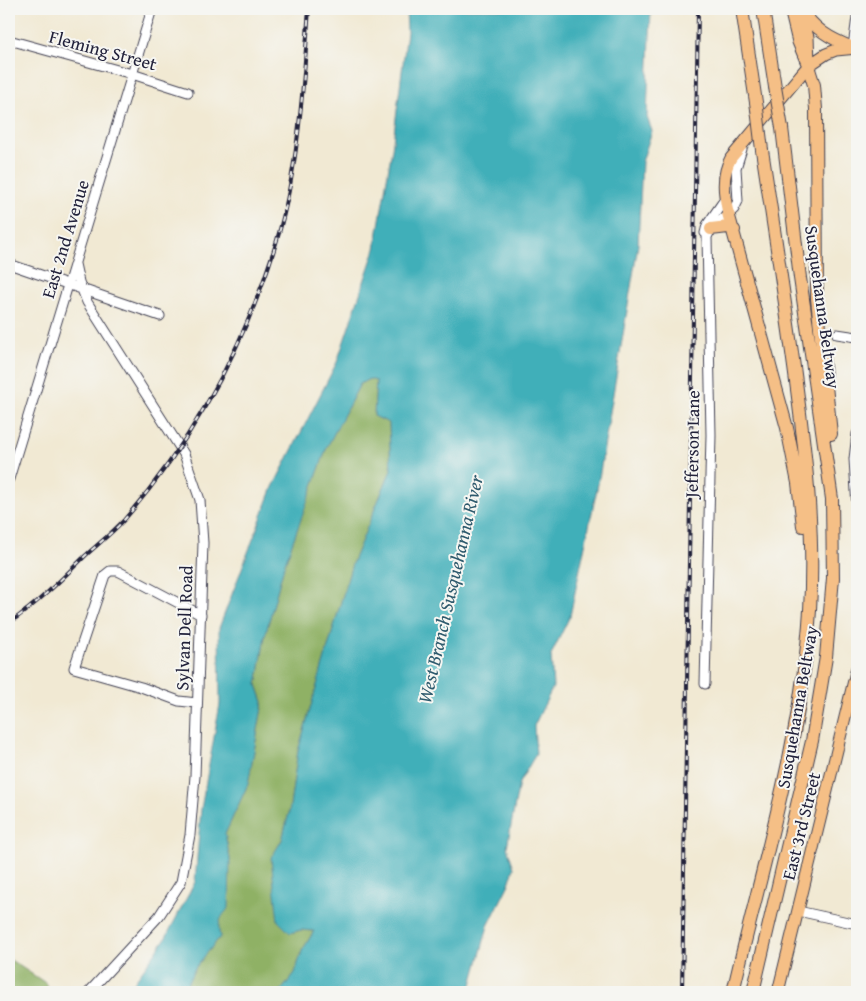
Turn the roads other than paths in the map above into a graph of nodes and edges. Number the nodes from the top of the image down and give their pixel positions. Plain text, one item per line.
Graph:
1 (152, 9) edge
2 (763, 9) edge
3 (790, 9) edge
4 (801, 9) edge
5 (742, 10) edge
6 (857, 17) edge
7 (9, 40) edge
8 (855, 48) edge
9 (808, 66) junction
10 (132, 74) junction
11 (188, 92) dead end
12 (748, 136) junction
13 (725, 199) junction
14 (728, 213) junction
15 (734, 230) junction
16 (709, 233) junction
17 (9, 264) edge
18 (75, 264) junction
19 (68, 284) junction
20 (81, 290) junction
21 (160, 316) dead end
22 (837, 334) dead end
23 (857, 337) edge
24 (857, 434) edge
25 (9, 479) edge
26 (832, 499) junction
27 (857, 508) edge
28 (201, 615) junction
29 (857, 668) edge
30 (804, 675) junction
31 (705, 684) dead end
32 (197, 703) junction
33 (798, 910) junction
34 (857, 924) edge
35 (89, 992) edge
36 (733, 992) edge
37 (753, 992) edge
38 (778, 992) edge

1 - 10 street, East 2nd Avenue
2 - 26 highway, Susquehanna Beltway, bridge
3 - 9 main road
4 - 8 main road
4 - 9 main road
5 - 30 highway, Susquehanna Beltway, bridge
6 - 8 street
7 - 10 street, Fleming Street
8 - 9 main road
9 - 12 main road
9 - 26 highway
10 - 11 street, Fleming Street
10 - 18 street, East 2nd Avenue
12 - 13 main road
12 - 14 street
13 - 14 main road
13 - 16 street, Jefferson Lane
14 - 15 highway
14 - 16 street
15 - 16 highway
15 - 30 highway
16 - 31 street, Jefferson Lane
17 - 19 street
18 - 19 street, East 2nd Avenue
18 - 20 street, Sylvan Dell Road
19 - 20 street
19 - 25 street, East 2nd Avenue
20 - 21 street
20 - 28 street, Sylvan Dell Road
22 - 23 street
24 - 27 street
26 - 37 highway, Susquehanna Beltway
28 - 32 street, Sylvan Dell Road
28 - 32 street
29 - 33 main road, East 3rd Street
30 - 36 highway, Susquehanna Beltway
32 - 35 street, Sylvan Dell Road
33 - 34 street
33 - 38 main road, East 3rd Street

